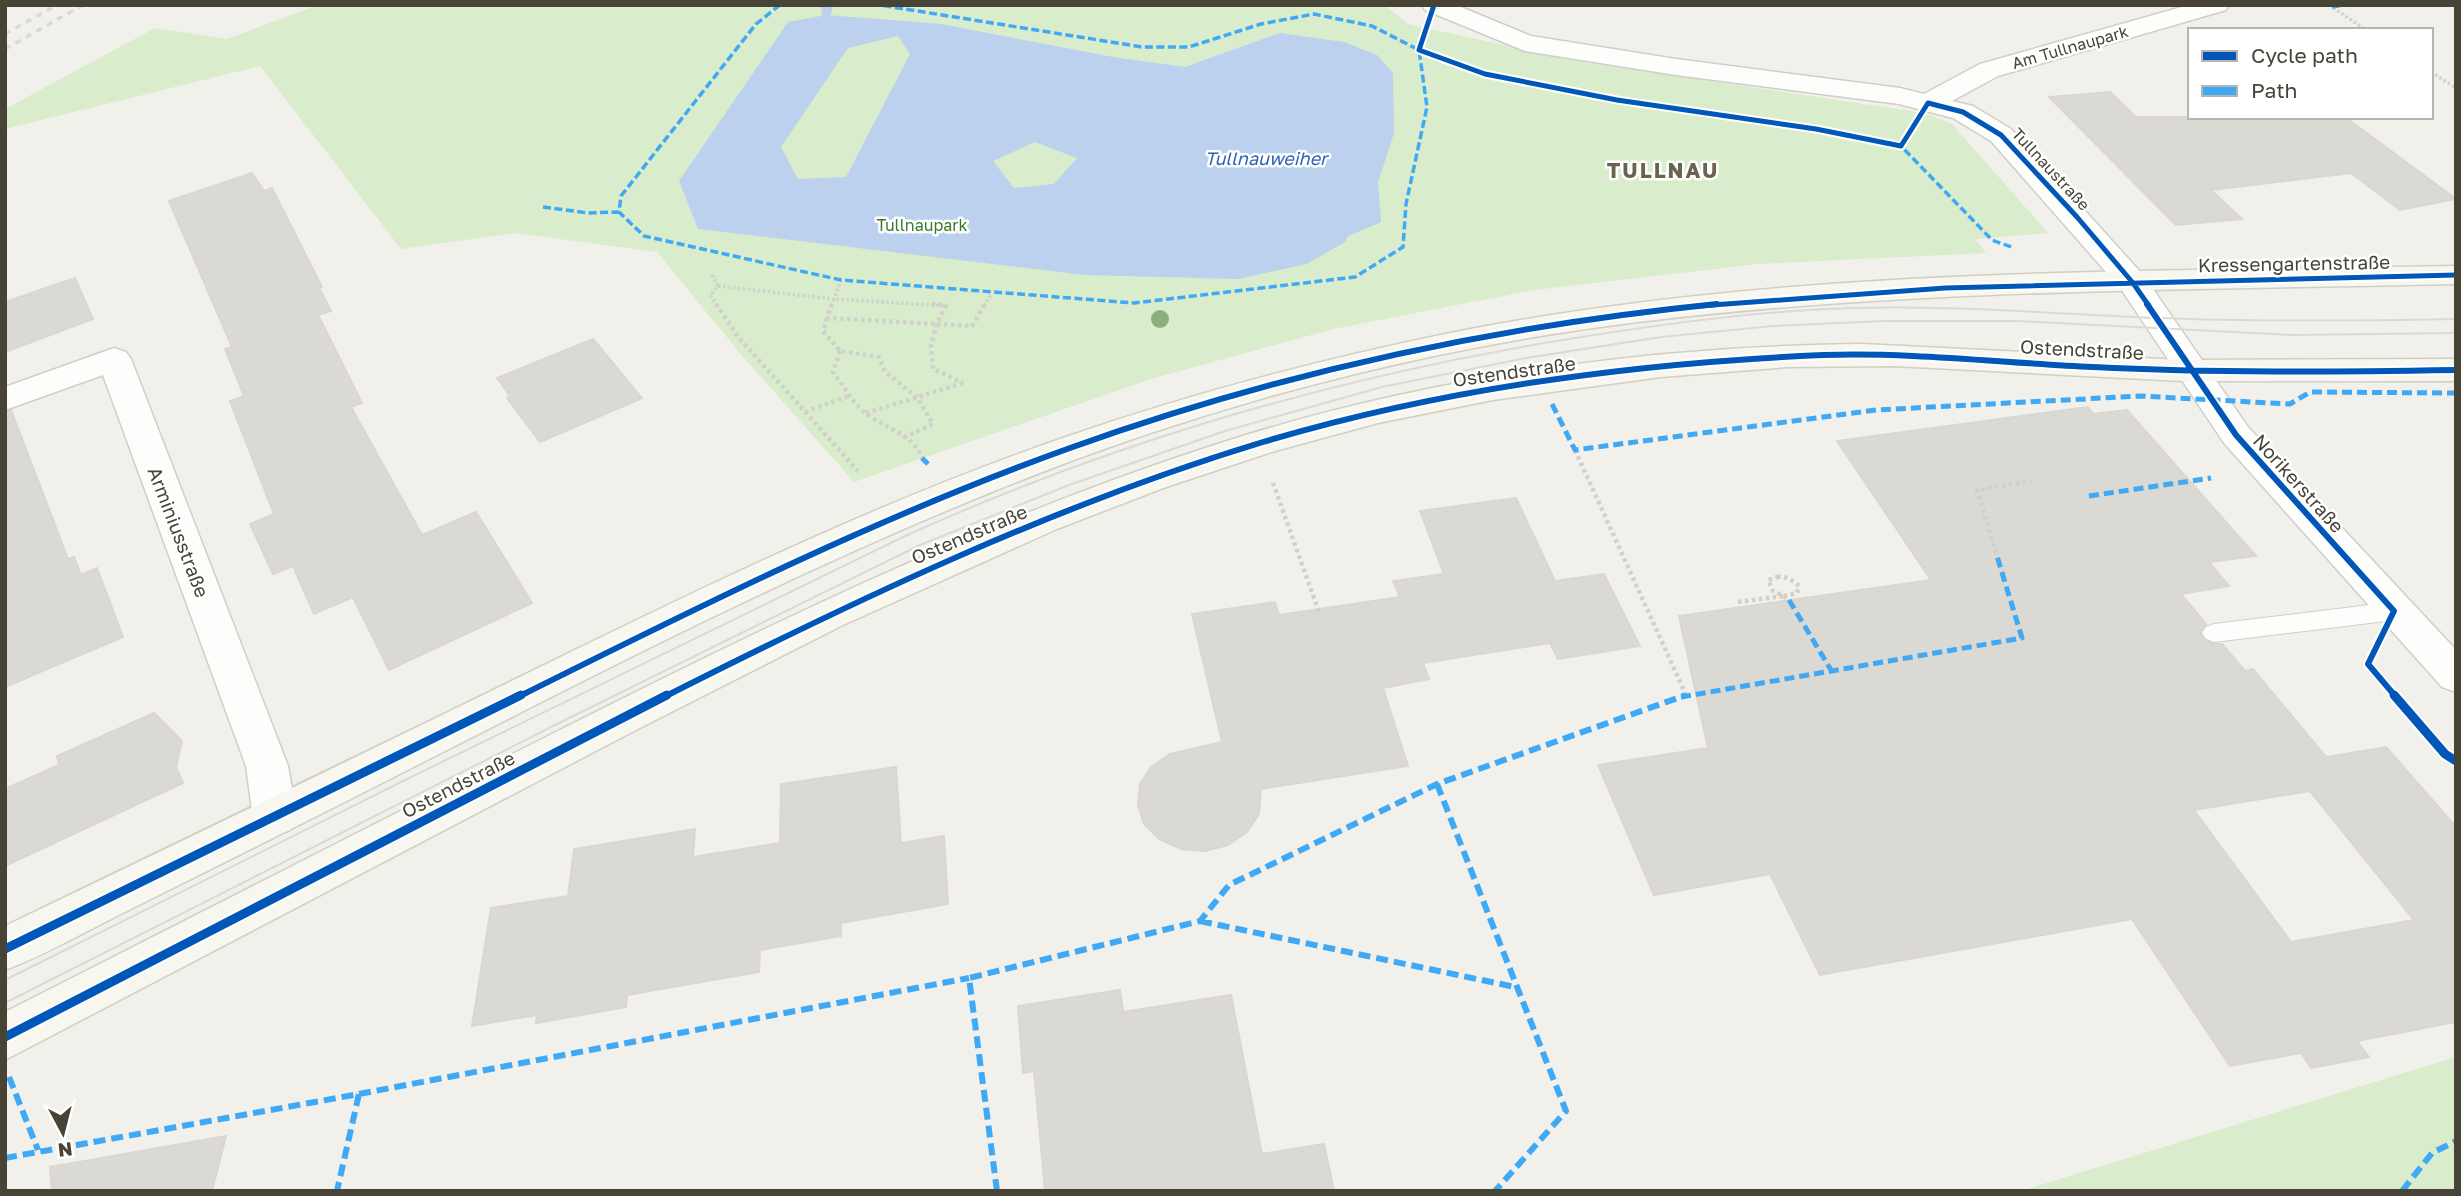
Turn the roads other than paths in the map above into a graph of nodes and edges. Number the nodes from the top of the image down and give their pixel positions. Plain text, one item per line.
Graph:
1 (1434, 5) edge
2 (2217, 5) edge
3 (1928, 103) junction
4 (2456, 275) edge
5 (2133, 283) junction
6 (2190, 369) junction
7 (2456, 370) edge
8 (5, 398) edge
9 (2393, 611) junction
10 (2214, 633) dead end
11 (2456, 676) edge
12 (275, 817) junction
13 (5, 949) edge
14 (5, 1037) edge

1 - 3 street, Tullnaustraße
2 - 3 street, Am Tullnaupark
3 - 5 street, Tullnaustraße
4 - 5 main road, Kressengartenstraße
5 - 6 street, Ostendstraße
5 - 12 main road, Ostendstraße
6 - 7 main road
6 - 9 street, Norikerstraße
6 - 14 main road, Ostendstraße
8 - 12 street, Arminiusstraße
9 - 10 lane
9 - 11 street, Norikerstraße
12 - 13 main road, Ostendstraße

